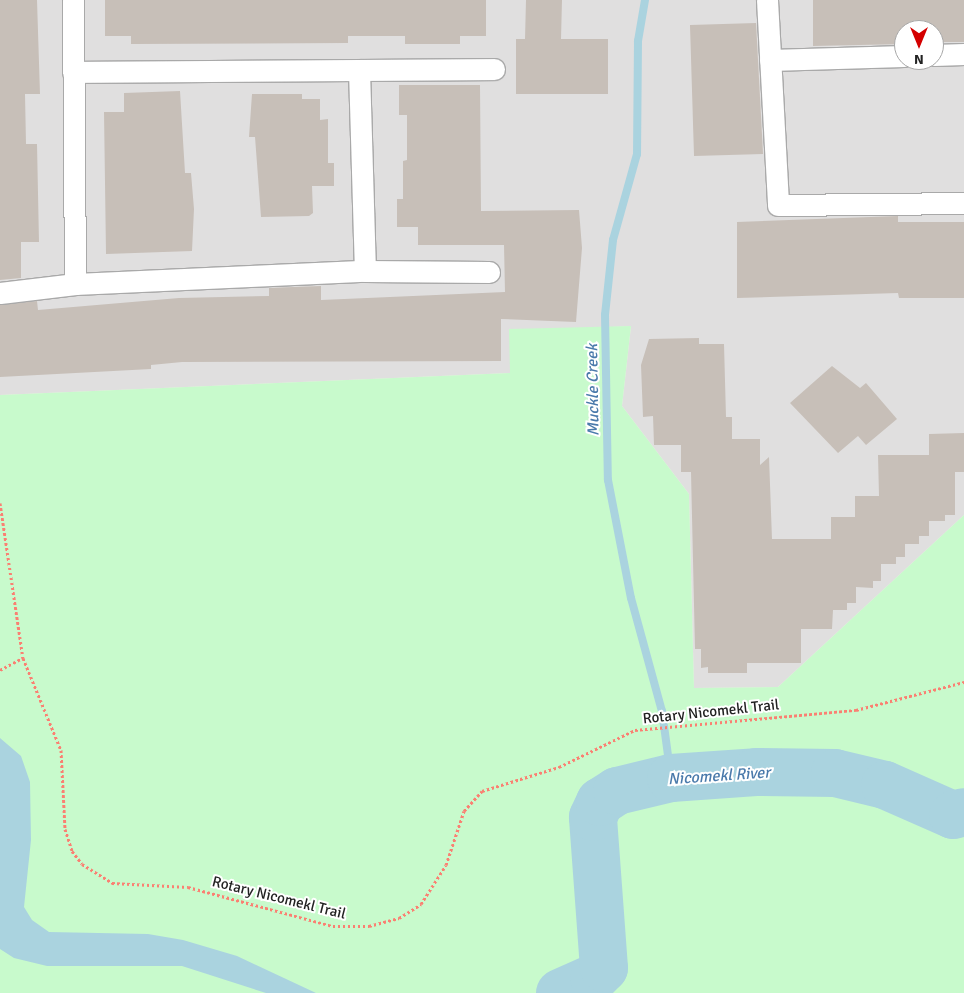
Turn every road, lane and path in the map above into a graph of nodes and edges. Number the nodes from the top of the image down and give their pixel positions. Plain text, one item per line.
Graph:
1 (73, 0) edge
2 (767, 0) edge
3 (964, 54) edge
4 (944, 55) edge
5 (894, 56) edge
6 (770, 60) junction
7 (494, 69) dead end
8 (359, 70) junction
9 (73, 72) junction
10 (964, 203) edge
11 (365, 271) junction
12 (489, 272) dead end
13 (75, 284) junction
14 (0, 293) edge
15 (0, 503) edge
16 (23, 658) junction
17 (0, 670) edge
18 (964, 682) edge

1 - 9 street
2 - 6 street
3 - 4 street
5 - 6 street
6 - 10 street
7 - 8 street
8 - 9 street
8 - 11 street
9 - 13 street
11 - 12 street
11 - 13 street
13 - 14 street
15 - 16 path, Rotary Nicomekl Trail
16 - 17 path
16 - 18 path, Rotary Nicomekl Trail

